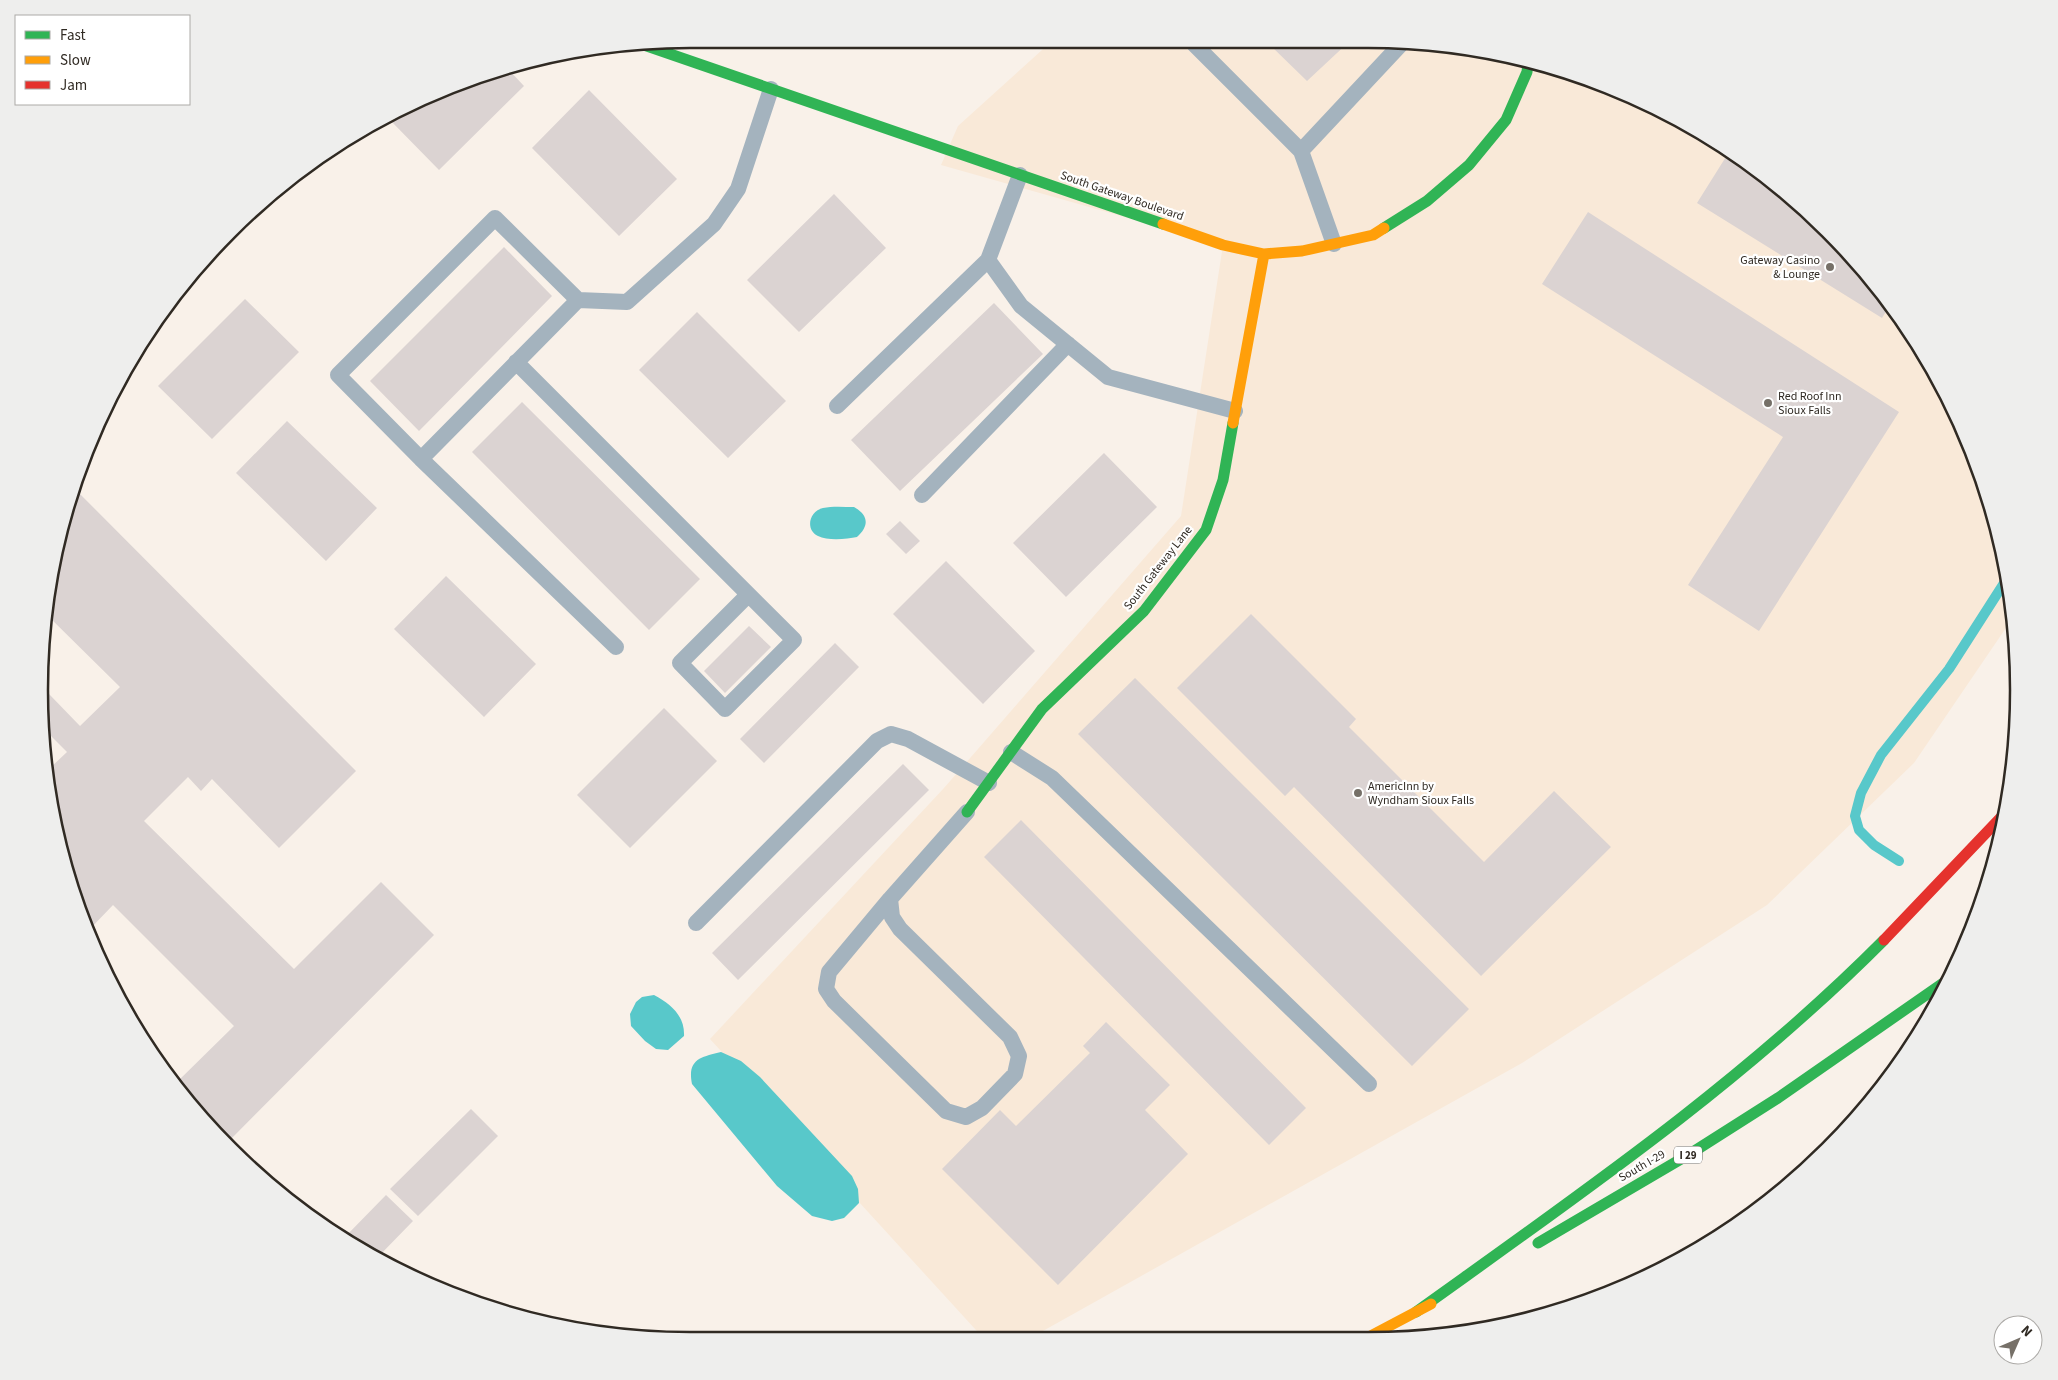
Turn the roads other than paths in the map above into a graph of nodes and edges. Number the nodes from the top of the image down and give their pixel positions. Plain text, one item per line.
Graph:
1 (1198, 48) edge
2 (655, 49) edge
3 (1397, 49) edge
4 (1529, 68) edge
5 (772, 89) junction
6 (1301, 151) junction
7 (1020, 175) junction
8 (1334, 244) junction
9 (1264, 254) junction
10 (988, 260) junction
11 (578, 300) junction
12 (1068, 344) junction
13 (516, 362) junction
14 (837, 406) dead end
15 (1235, 411) junction
16 (421, 459) junction
17 (922, 495) dead end
18 (748, 595) junction
19 (616, 647) dead end
20 (1012, 752) junction
21 (989, 783) junction
22 (967, 812) joint
23 (1996, 824) edge
24 (890, 899) junction
25 (696, 923) dead end
26 (1937, 987) edge
27 (1369, 1084) dead end
28 (1531, 1246) dead end
29 (1514, 1256) dead end
30 (1416, 1312) junction
31 (1379, 1332) edge

1 - 6 lane
2 - 5 main road, South Gateway Boulevard
3 - 6 lane
4 - 8 main road, South Gateway Boulevard
5 - 7 main road, South Gateway Boulevard
5 - 11 lane
6 - 8 lane
7 - 9 main road, South Gateway Boulevard
7 - 10 lane
8 - 9 main road, South Gateway Boulevard
9 - 15 main road, South Gateway Lane
10 - 12 lane
10 - 14 lane
11 - 13 lane
11 - 16 lane
12 - 15 lane
12 - 17 lane
13 - 16 lane
13 - 18 lane
15 - 20 main road, South Gateway Lane
16 - 19 lane
18 - 18 lane
20 - 21 main road, South Gateway Lane
20 - 27 lane
21 - 22 main road, South Gateway Lane
21 - 25 lane
22 - 24 lane
23 - 30 main road
24 - 24 lane
26 - 28 main road, South I-29 / I 29
29 - 30 main road
30 - 31 main road

